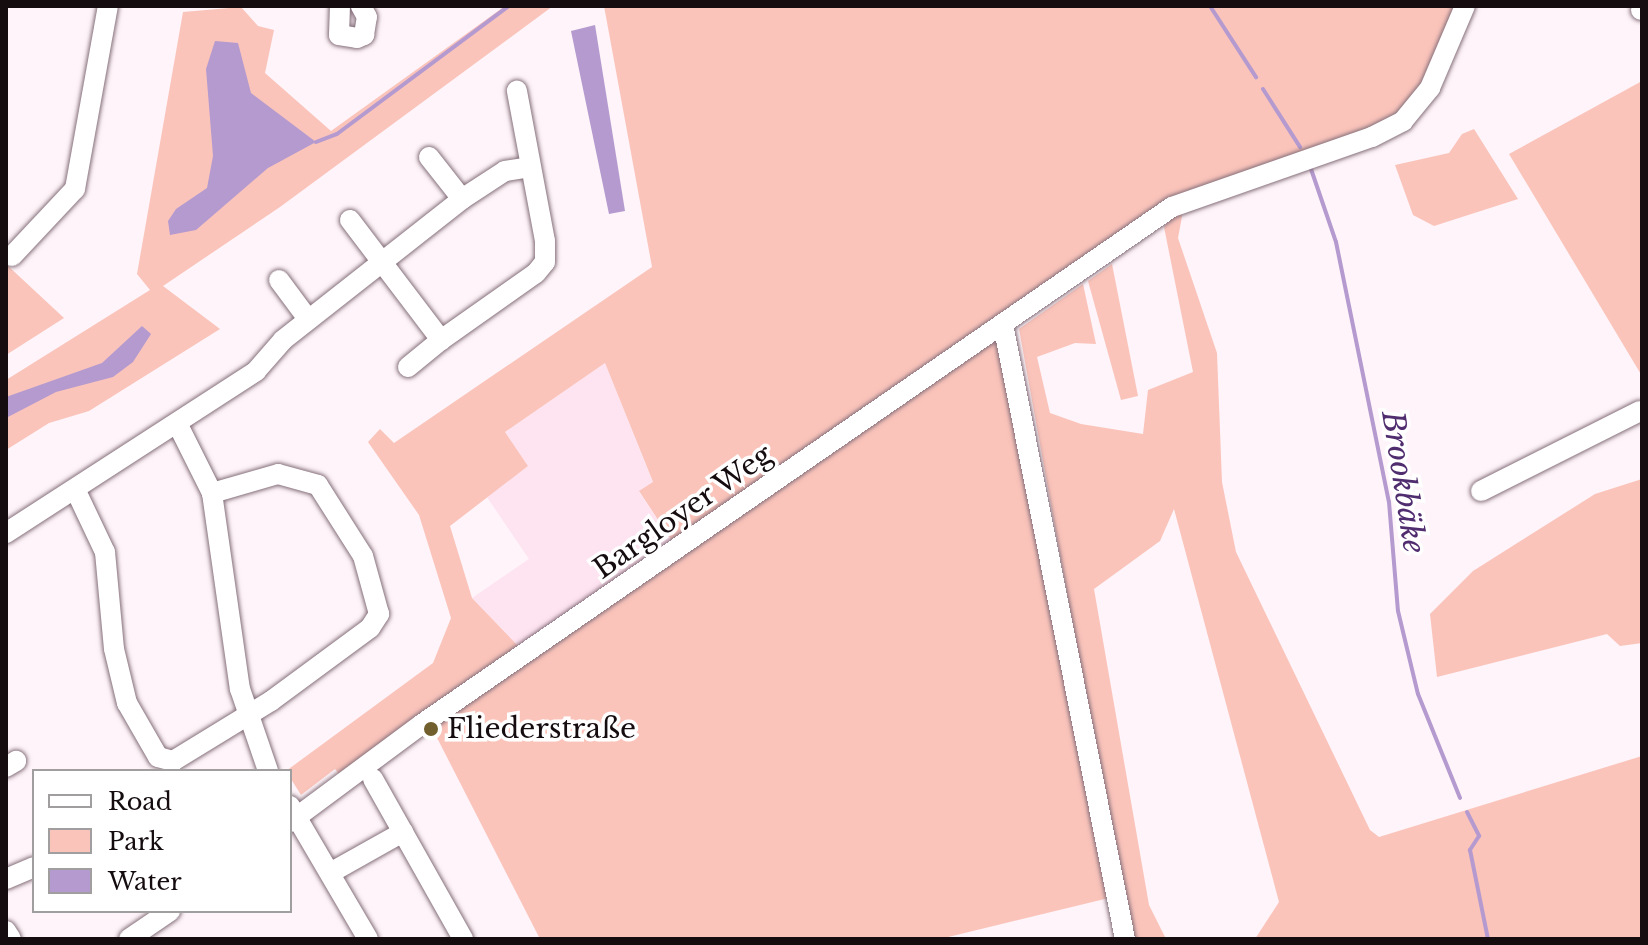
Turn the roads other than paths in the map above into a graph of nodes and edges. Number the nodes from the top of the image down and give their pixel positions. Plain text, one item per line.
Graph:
1 (108, 6) edge
2 (340, 6) edge
3 (361, 6) edge
4 (1465, 6) edge
5 (517, 91) dead end
6 (429, 157) dead end
7 (530, 167) junction
8 (462, 199) junction
9 (350, 220) dead end
10 (12, 256) dead end
11 (380, 261) junction
12 (279, 280) dead end
13 (308, 319) junction
14 (1003, 324) junction
15 (441, 340) junction
16 (408, 367) dead end
17 (1640, 411) edge
18 (178, 425) junction
19 (76, 491) junction
20 (1481, 491) dead end
21 (212, 493) junction
22 (6, 533) edge
23 (246, 715) junction
24 (267, 769) edge
25 (373, 779) dead end
26 (293, 815) edge
27 (403, 832) junction
28 (32, 868) edge
29 (330, 873) junction
30 (6, 879) edge
31 (167, 913) edge
32 (6, 931) edge
33 (11, 939) edge
34 (129, 939) edge
35 (368, 939) edge
36 (463, 939) edge
37 (1125, 939) edge

1 - 10 street
2 - 3 street
4 - 14 street, Bargloyer Weg
5 - 7 street
6 - 8 street
7 - 8 street
7 - 15 street
8 - 11 street
9 - 11 street
11 - 13 street
11 - 15 street
12 - 13 street
13 - 18 street
14 - 26 street, Bargloyer Weg
14 - 37 street
15 - 16 street
17 - 20 street
18 - 19 street
18 - 21 street
19 - 22 street
19 - 23 street
21 - 23 street
21 - 23 street
23 - 24 street
25 - 27 street
26 - 29 street
27 - 29 street
27 - 36 street
28 - 30 street
29 - 35 street
31 - 34 street
32 - 33 street

